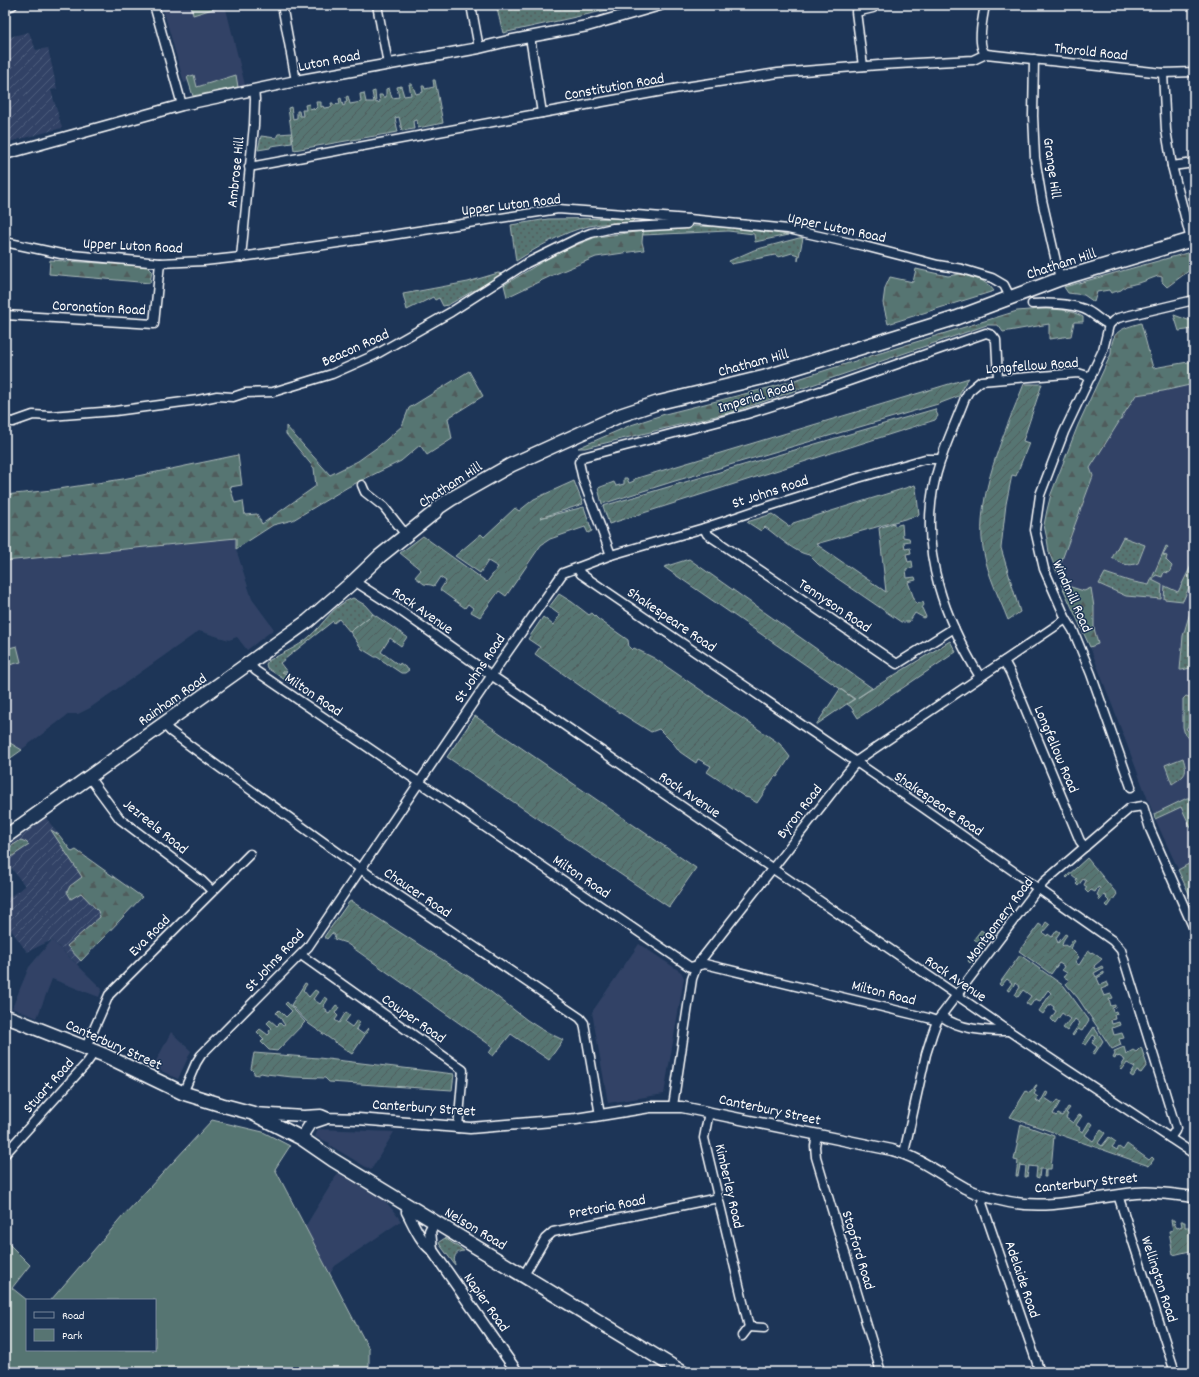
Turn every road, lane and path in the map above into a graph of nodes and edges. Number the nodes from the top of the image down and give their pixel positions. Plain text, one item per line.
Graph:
1 (13, 5) edge
2 (154, 5) edge
3 (282, 5) edge
4 (376, 5) edge
5 (471, 5) edge
6 (660, 5) edge
7 (985, 5) edge
8 (5, 8) edge
9 (873, 8) dead end
10 (530, 37) junction
11 (479, 48) junction
12 (986, 54) junction
13 (1034, 59) junction
14 (388, 64) junction
15 (863, 66) junction
16 (1194, 72) edge
17 (1163, 73) junction
18 (296, 81) junction
19 (254, 90) junction
20 (182, 105) junction
21 (542, 112) junction
22 (5, 154) edge
23 (1194, 163) edge
24 (1172, 166) junction
25 (249, 167) junction
26 (690, 218) junction
27 (1193, 240) edge
28 (5, 242) edge
29 (241, 257) junction
30 (160, 263) junction
31 (1060, 279) junction
32 (1010, 297) junction
33 (1194, 300) edge
34 (1032, 304) dead end
35 (5, 315) edge
36 (1109, 325) junction
37 (1091, 377) junction
38 (998, 378) junction
39 (5, 422) edge
40 (941, 459) junction
41 (362, 485) dead end
42 (704, 528) junction
43 (406, 535) junction
44 (611, 555) junction
45 (577, 568) junction
46 (354, 581) junction
47 (1066, 619) junction
48 (954, 628) junction
49 (1004, 661) junction
50 (249, 664) junction
51 (491, 675) junction
52 (980, 676) junction
53 (164, 724) junction
54 (855, 763) junction
55 (89, 777) junction
56 (418, 782) junction
57 (1131, 788) dead end
58 (5, 838) edge
59 (1085, 847) junction
60 (250, 854) dead end
61 (773, 868) junction
62 (360, 869) junction
63 (1039, 889) junction
64 (212, 891) junction
65 (1194, 929) edge
66 (301, 955) junction
67 (697, 965) junction
68 (957, 995) junction
69 (5, 1016) edge
70 (939, 1019) junction
71 (1009, 1031) junction
72 (90, 1049) junction
73 (183, 1093) junction
74 (673, 1106) junction
75 (709, 1112) junction
76 (252, 1113) junction
77 (600, 1115) junction
78 (304, 1116) junction
79 (328, 1118) junction
80 (458, 1128) junction
81 (296, 1135) junction
82 (816, 1135) junction
83 (1170, 1138) junction
84 (904, 1153) junction
85 (5, 1154) edge
86 (1194, 1154) edge
87 (1118, 1195) junction
88 (983, 1196) junction
89 (1194, 1197) edge
90 (718, 1198) junction
91 (409, 1206) junction
92 (435, 1221) junction
93 (432, 1250) junction
94 (524, 1275) junction
95 (749, 1327) junction
96 (764, 1328) dead end
97 (742, 1336) dead end
98 (517, 1372) edge
99 (682, 1372) edge
100 (881, 1372) edge
101 (1040, 1372) edge
102 (1175, 1372) edge

1 - 8 street
2 - 20 street
3 - 18 street
4 - 14 street
5 - 11 street
6 - 10 street, Luton Road
7 - 12 street
9 - 15 street
10 - 11 street, Luton Road
10 - 21 street
11 - 14 street, Luton Road
12 - 13 street, Thorold Road
12 - 15 street, Constitution Road
13 - 17 street, Thorold Road
13 - 31 street, Grange Hill
14 - 18 street, Luton Road
15 - 21 street, Constitution Road
16 - 17 street, Thorold Road
17 - 24 street
18 - 19 street, Luton Road
19 - 20 street, Luton Road
19 - 25 street, Ambrose Hill
20 - 22 street, Luton Road
21 - 25 street, Constitution Road
23 - 24 street
24 - 27 street
25 - 29 street, Ambrose Hill
26 - 29 street, Upper Luton Road
26 - 32 street, Upper Luton Road
26 - 39 street, Beacon Road
27 - 31 main road, Chatham Hill
28 - 30 street, Upper Luton Road
29 - 30 street, Upper Luton Road
30 - 35 street, Coronation Road
31 - 32 main road, Chatham Hill
32 - 43 main road, Chatham Hill
33 - 36 street
34 - 36 street
36 - 37 street, Windmill Road
37 - 38 street, Longfellow Road
37 - 47 street, Windmill Road
38 - 40 street, Longfellow Road
38 - 44 street, Imperial Road
40 - 42 street, St Johns Road
40 - 48 street, Longfellow Road
41 - 43 street
42 - 44 street, St Johns Road
42 - 48 street, Tennyson Road
43 - 46 main road, Chatham Hill
44 - 45 street, St Johns Road
45 - 51 street, St Johns Road
45 - 54 street, Shakespeare Road
46 - 50 main road, Rainham Road
46 - 51 street, Rock Avenue
47 - 49 street, Byron Road
47 - 57 street, Windmill Road
48 - 52 street, Longfellow Road
49 - 52 street, Byron Road
49 - 59 street, Longfellow Road
50 - 53 main road, Rainham Road
50 - 56 street, Milton Road
51 - 56 street, St Johns Road
51 - 61 street, Rock Avenue
52 - 54 street, Byron Road
53 - 55 main road, Rainham Road
53 - 62 street, Chaucer Road
54 - 61 street, Byron Road
54 - 63 street, Shakespeare Road
55 - 58 main road, Rainham Road
55 - 64 street, Jezreels Road
56 - 62 street, St Johns Road
56 - 67 street, Milton Road
59 - 63 street, Montgomery Road
59 - 65 street, Montgomery Road
60 - 64 street, Eva Road
61 - 67 street, Byron Road
61 - 68 street, Rock Avenue
62 - 66 street, St Johns Road
62 - 77 street, Chaucer Road
63 - 68 street, Montgomery Road
63 - 83 street, Shakespeare Road
64 - 72 street, Eva Road
66 - 73 street, St Johns Road
66 - 80 street, Cowper Road
67 - 70 street, Milton Road
67 - 74 street, Byron Road
68 - 70 street, Montgomery Road
68 - 71 street, Rock Avenue
69 - 72 main road, Canterbury Street
70 - 71 street
70 - 84 street, Montgomery Road
71 - 83 street, Rock Avenue
72 - 73 main road, Canterbury Street
72 - 85 street, Stuart Road
73 - 76 main road, Canterbury Street
74 - 75 street, Canterbury Street
74 - 77 street, Canterbury Street
75 - 82 street, Canterbury Street
75 - 90 street, Kimberley Road
76 - 78 street, Canterbury Street
76 - 81 main road, Nelson Road
77 - 80 street, Canterbury Street
78 - 79 street, Canterbury Street
78 - 81 street
79 - 80 street, Canterbury Street
79 - 81 street, Canterbury Street
81 - 91 main road, Nelson Road
82 - 84 street, Canterbury Street
82 - 100 street, Stopford Road
83 - 86 street, Rock Avenue
84 - 88 street, Canterbury Street
87 - 88 street, Canterbury Street
87 - 89 street, Canterbury Street
87 - 102 street, Wellington Road
88 - 101 street, Adelaide Road
90 - 94 street, Pretoria Road
90 - 95 street, Kimberley Road
91 - 92 main road, Nelson Road
91 - 93 street, Napier Road
92 - 93 street
92 - 94 main road, Nelson Road
93 - 98 street, Napier Road
94 - 99 main road, Nelson Road
95 - 96 street
95 - 97 street

